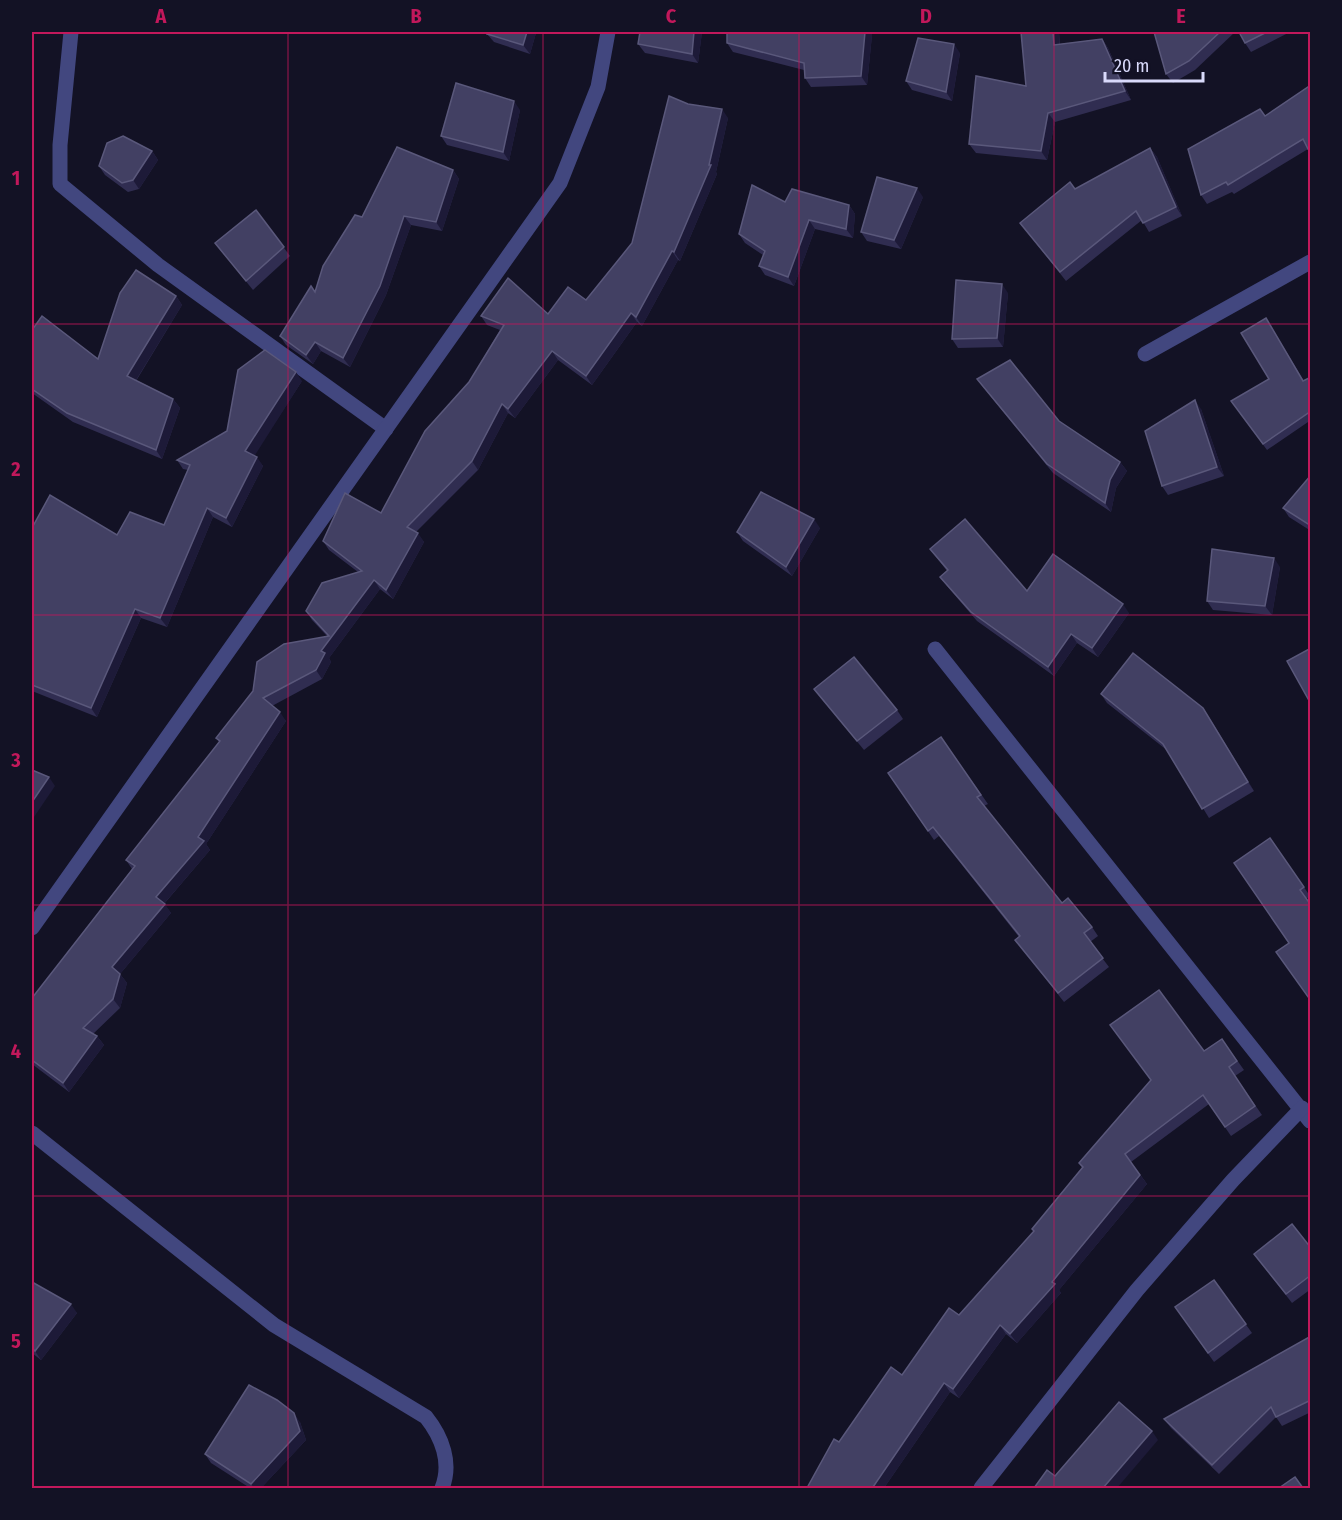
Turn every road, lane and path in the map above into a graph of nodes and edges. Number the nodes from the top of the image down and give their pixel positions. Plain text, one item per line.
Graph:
1 (71, 32) edge
2 (608, 32) edge
3 (1311, 262) edge
4 (1145, 354) dead end
5 (386, 429) junction
6 (935, 649) dead end
7 (32, 928) edge
8 (1306, 1114) edge
9 (32, 1133) edge
10 (442, 1488) edge
11 (981, 1488) edge

1 - 5 street
2 - 5 street
3 - 4 street
5 - 7 street
6 - 8 street
8 - 11 street
9 - 10 street

